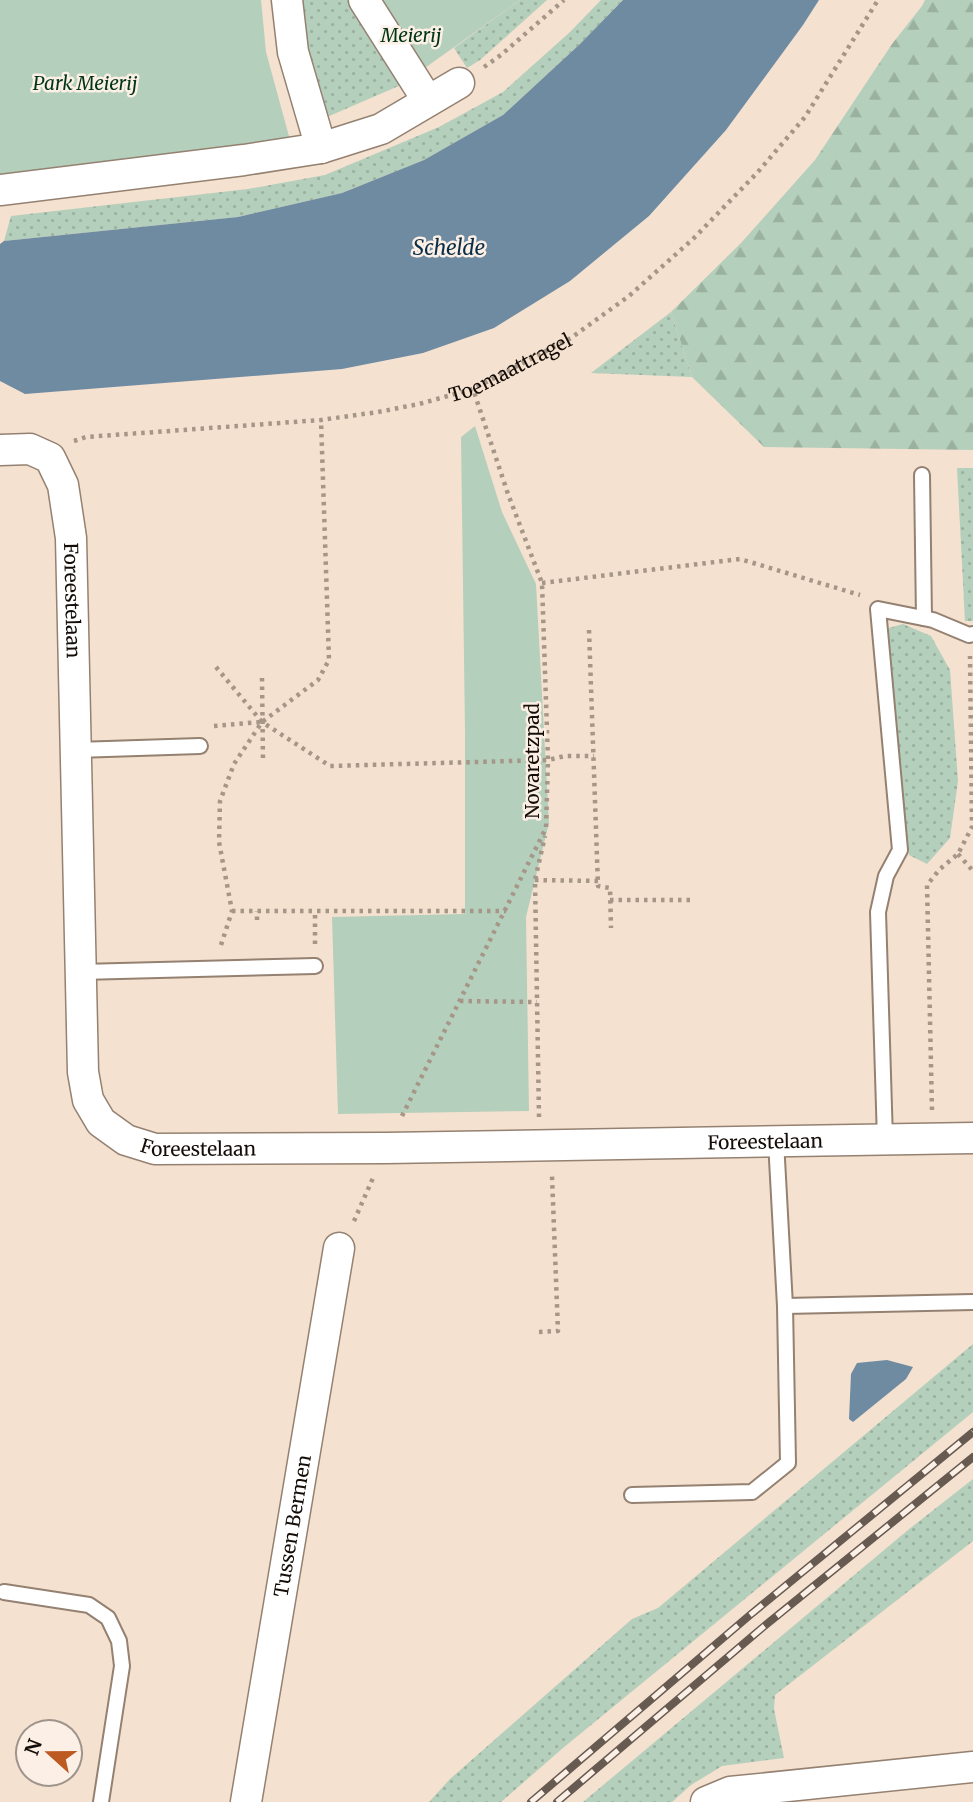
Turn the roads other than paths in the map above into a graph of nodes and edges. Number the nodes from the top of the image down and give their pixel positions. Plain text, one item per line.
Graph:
1 (287, 0) edge
2 (364, 0) edge
3 (459, 83) road end
4 (428, 101) junction
5 (321, 148) junction
6 (0, 190) edge
7 (0, 450) edge
8 (922, 475) dead end
9 (923, 618) junction
10 (971, 635) edge
11 (200, 747) dead end
12 (76, 750) junction
13 (315, 966) road end
14 (81, 972) junction
15 (973, 1138) edge
16 (885, 1140) junction
17 (776, 1141) junction
18 (338, 1248) road end
19 (973, 1302) edge
20 (785, 1306) junction
21 (632, 1495) dead end
22 (4, 1592) dead end
23 (973, 1767) edge
24 (101, 1802) edge
25 (246, 1802) edge
26 (706, 1802) edge

1 - 5 street
2 - 4 street
3 - 4 street
4 - 5 street
5 - 6 street
7 - 12 street, Foreestelaan
8 - 9 lane
9 - 10 lane
9 - 16 lane
11 - 12 lane
12 - 14 street, Foreestelaan
13 - 14 lane
14 - 17 street, Foreestelaan
15 - 16 street, Foreestelaan
16 - 17 street, Foreestelaan
17 - 20 lane
18 - 25 street, Tussen Bermen
19 - 20 lane
20 - 21 lane
22 - 24 lane
23 - 26 street

